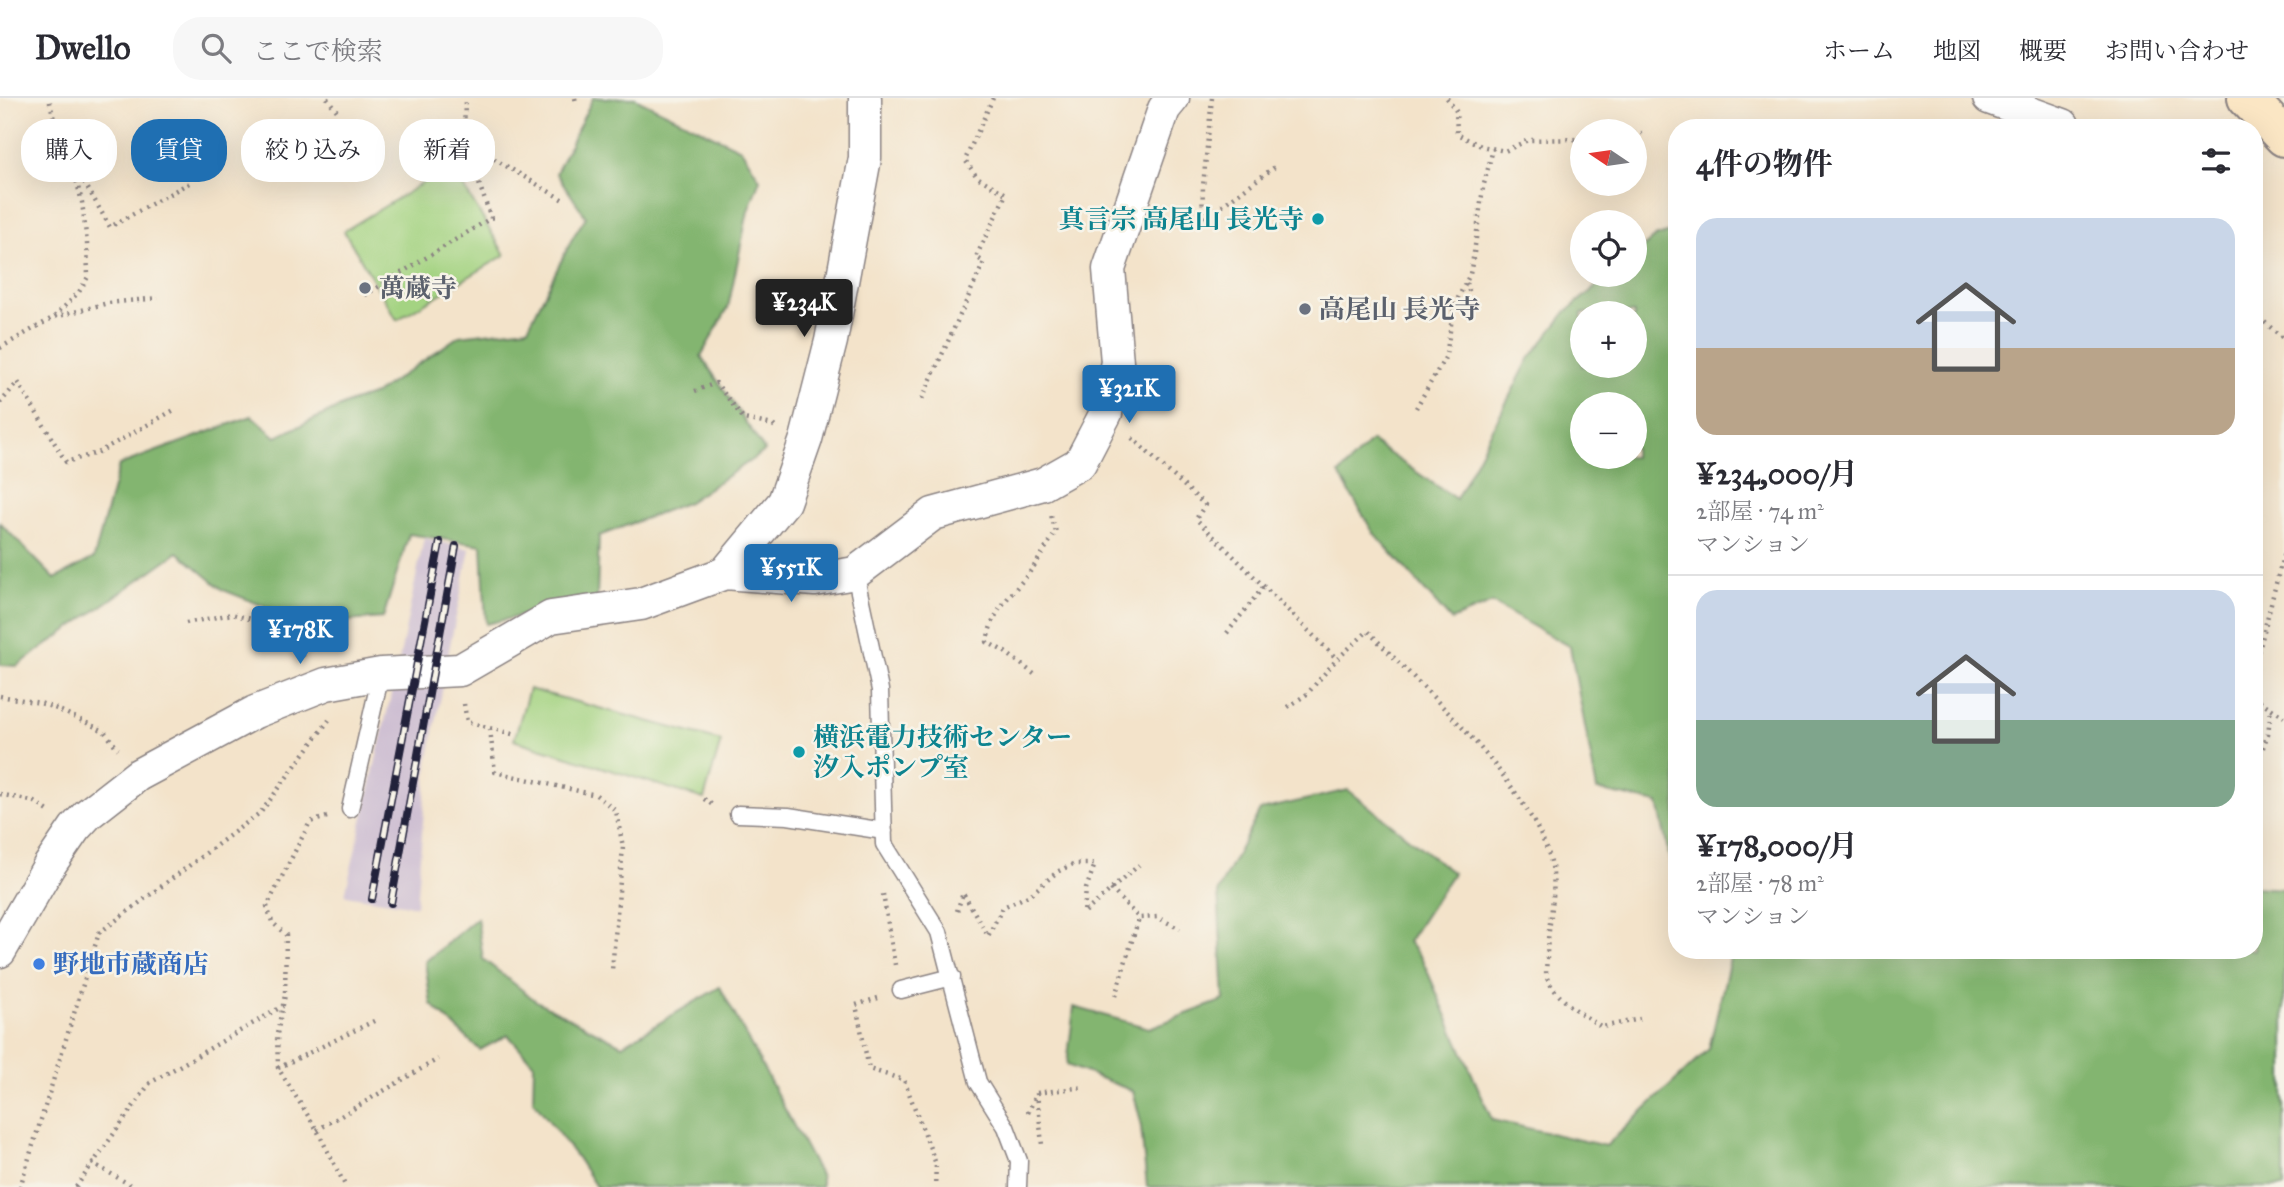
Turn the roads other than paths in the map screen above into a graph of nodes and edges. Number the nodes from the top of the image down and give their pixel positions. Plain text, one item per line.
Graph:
1 (865, 98) edge
2 (1173, 98) edge
3 (1989, 98) edge
4 (2247, 98) edge
5 (2047, 119) edge
6 (2284, 137) edge
7 (725, 573) junction
8 (855, 573) junction
9 (371, 676) junction
10 (350, 809) road end
11 (738, 814) dead end
12 (884, 831) junction
13 (0, 951) edge
14 (952, 977) junction
15 (901, 990) road end
16 (1018, 1187) edge

1 - 7 street
2 - 8 street
3 - 5 street
4 - 6 street
7 - 8 street
7 - 9 street
8 - 12 lane
9 - 10 lane
9 - 13 street
11 - 12 lane
12 - 14 lane
14 - 15 lane
14 - 16 lane

